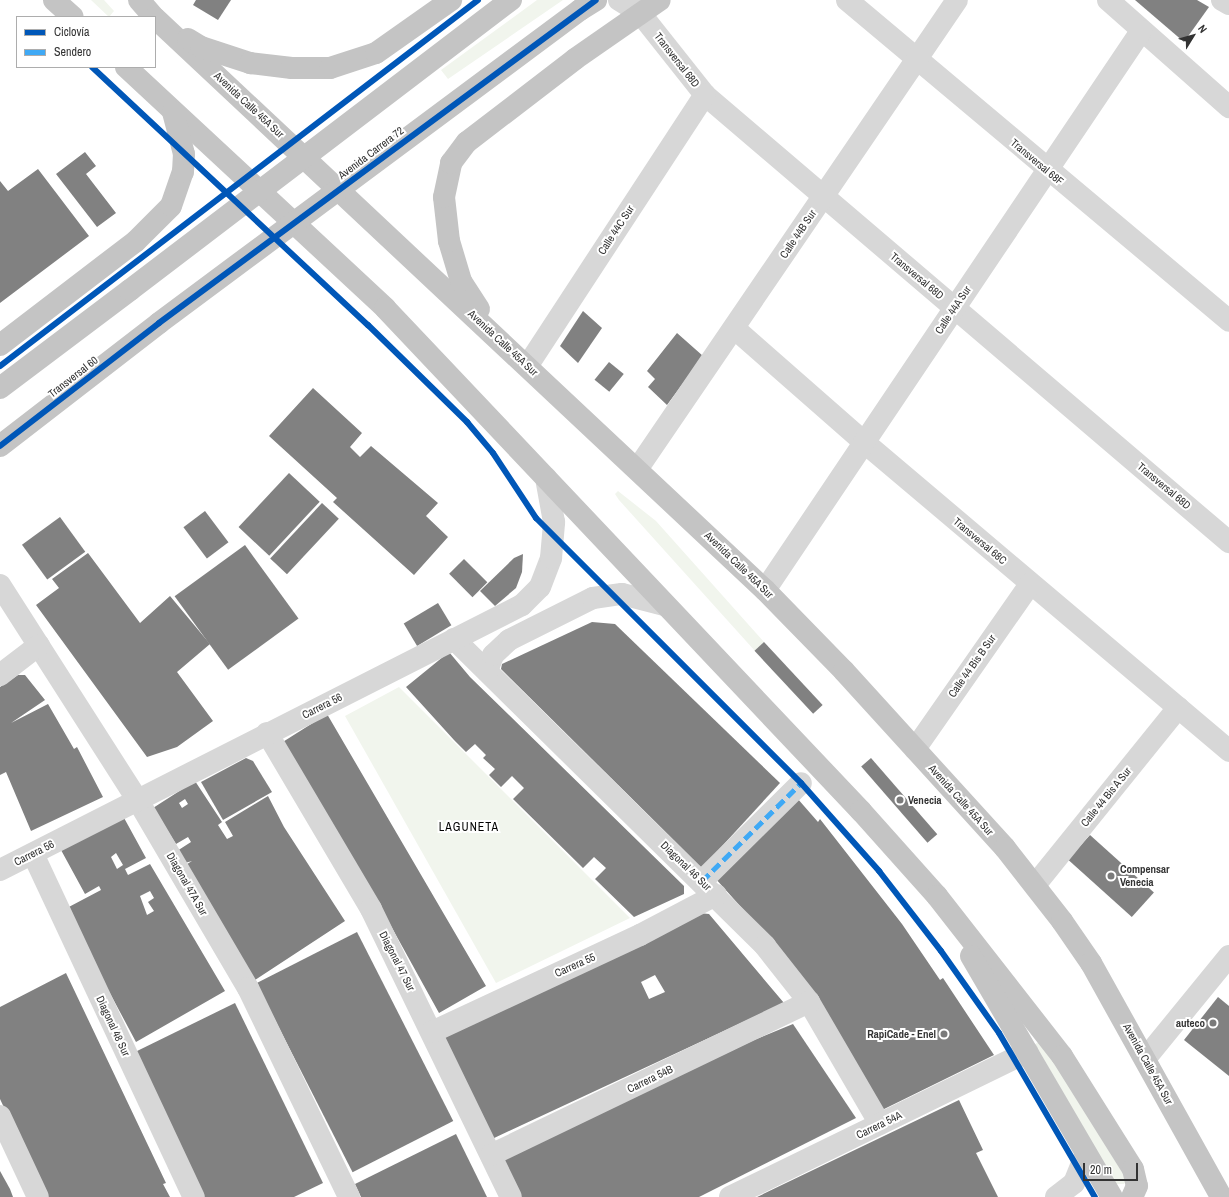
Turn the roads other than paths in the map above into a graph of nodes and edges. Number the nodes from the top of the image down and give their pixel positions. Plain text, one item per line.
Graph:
1 (54, 0) edge
2 (139, 0) edge
3 (451, 0) edge
4 (511, 0) edge
5 (619, 0) edge
6 (660, 0) edge
7 (847, 0) edge
8 (957, 0) edge
9 (1108, 0) edge
10 (1222, 0) edge
11 (1229, 4) edge
12 (588, 5) edge
13 (640, 13) junction
14 (72, 16) edge
15 (153, 16) edge
16 (156, 19) edge
17 (156, 19) edge
18 (1141, 31) junction
19 (917, 59) junction
20 (127, 68) edge
21 (705, 95) junction
22 (1229, 108) edge
23 (173, 111) junction
24 (1047, 171) junction
25 (823, 196) junction
26 (955, 308) junction
27 (1229, 321) edge
28 (159, 323) joint
29 (734, 328) junction
30 (496, 337) junction
31 (0, 346) edge
32 (528, 365) junction
33 (0, 388) edge
34 (864, 443) junction
35 (0, 446) edge
36 (638, 468) junction
37 (546, 478) junction
38 (1229, 542) edge
39 (1030, 584) junction
40 (0, 585) edge
41 (766, 590) junction
42 (664, 605) junction
43 (454, 639) junction
44 (39, 645) junction
45 (487, 671) junction
46 (0, 675) edge
47 (1178, 708) junction
48 (267, 733) junction
49 (915, 749) junction
50 (1229, 751) edge
51 (801, 783) dead end
52 (137, 799) junction
53 (33, 854) junction
54 (0, 870) edge
55 (1035, 885) junction
56 (709, 888) junction
57 (937, 896) junction
58 (1229, 956) edge
59 (809, 1002) junction
60 (432, 1032) junction
61 (1027, 1052) junction
62 (1145, 1059) junction
63 (0, 1116) edge
64 (880, 1124) junction
65 (6, 1147) edge
66 (1086, 1153) junction
67 (491, 1155) junction
68 (38, 1197) edge
69 (194, 1197) edge
70 (349, 1197) edge
71 (511, 1197) edge
72 (730, 1197) edge
73 (1056, 1197) edge
74 (1112, 1197) edge
75 (1132, 1197) edge
76 (1221, 1197) edge

1 - 14 highway
2 - 15 highway, Avenida Calle 45A Sur
3 - 16 highway
4 - 33 highway, bridge
5 - 13 street, Transversal 68D
6 - 13 highway
7 - 19 street, Transversal 68F
8 - 19 street, Calle 44B Sur
9 - 18 street
10 - 11 street
12 - 28 highway, Avenida Carrera 72, bridge
13 - 21 street, Transversal 68D
13 - 30 highway
17 - 30 highway, Avenida Calle 45A Sur
18 - 22 street
18 - 24 street, Calle 44A Sur
19 - 24 street, Transversal 68F
19 - 25 street, Calle 44B Sur
20 - 23 highway
21 - 25 street, Transversal 68D
21 - 32 street, Calle 44C Sur
23 - 31 highway
23 - 37 highway
24 - 26 street, Calle 44A Sur
24 - 27 street, Transversal 68F
25 - 26 street, Transversal 68D
25 - 29 street, Calle 44B Sur
26 - 34 street, Calle 44A Sur
26 - 38 street, Transversal 68D
28 - 35 highway, Transversal 60
29 - 34 street, Transversal 68C
29 - 36 street, Calle 44B Sur
30 - 32 highway, Avenida Calle 45A Sur
32 - 36 highway, Avenida Calle 45A Sur
34 - 39 street, Transversal 68C
34 - 41 street, Calle 44A Sur
36 - 41 highway, Avenida Calle 45A Sur
37 - 42 highway
37 - 43 street, Carrera 56
39 - 47 street, Transversal 68C
39 - 49 street, Calle 44 Bis B Sur
40 - 44 street, Diagonal 47A Sur
41 - 49 highway, Avenida Calle 45A Sur
42 - 45 street
42 - 57 highway
43 - 45 street, Diagonal 46 Sur
43 - 48 street, Carrera 56
44 - 46 street
44 - 52 street, Diagonal 47A Sur
45 - 56 street, Diagonal 46 Sur
47 - 50 street, Transversal 68C
47 - 55 street, Calle 44 Bis A Sur
48 - 52 street, Carrera 56
48 - 60 street, Diagonal 47 Sur
49 - 55 highway, Avenida Calle 45A Sur
51 - 56 street, Carrera 55
52 - 53 street, Carrera 56
52 - 70 street, Diagonal 47A Sur
53 - 54 street, Carrera 56
53 - 69 street, Diagonal 48 Sur
55 - 62 highway, Avenida Calle 45A Sur
56 - 59 street, Diagonal 46 Sur
56 - 60 street, Carrera 55
57 - 61 highway
57 - 75 highway
58 - 62 street
59 - 64 street, Diagonal 46 Sur
59 - 67 street, Carrera 54B
60 - 67 street, Diagonal 47 Sur
61 - 64 street, Carrera 54A
61 - 66 highway
62 - 76 highway, Avenida Calle 45A Sur
63 - 65 street
64 - 72 street, Carrera 54A
65 - 68 street
66 - 73 street
66 - 74 highway
67 - 71 street, Diagonal 47 Sur

